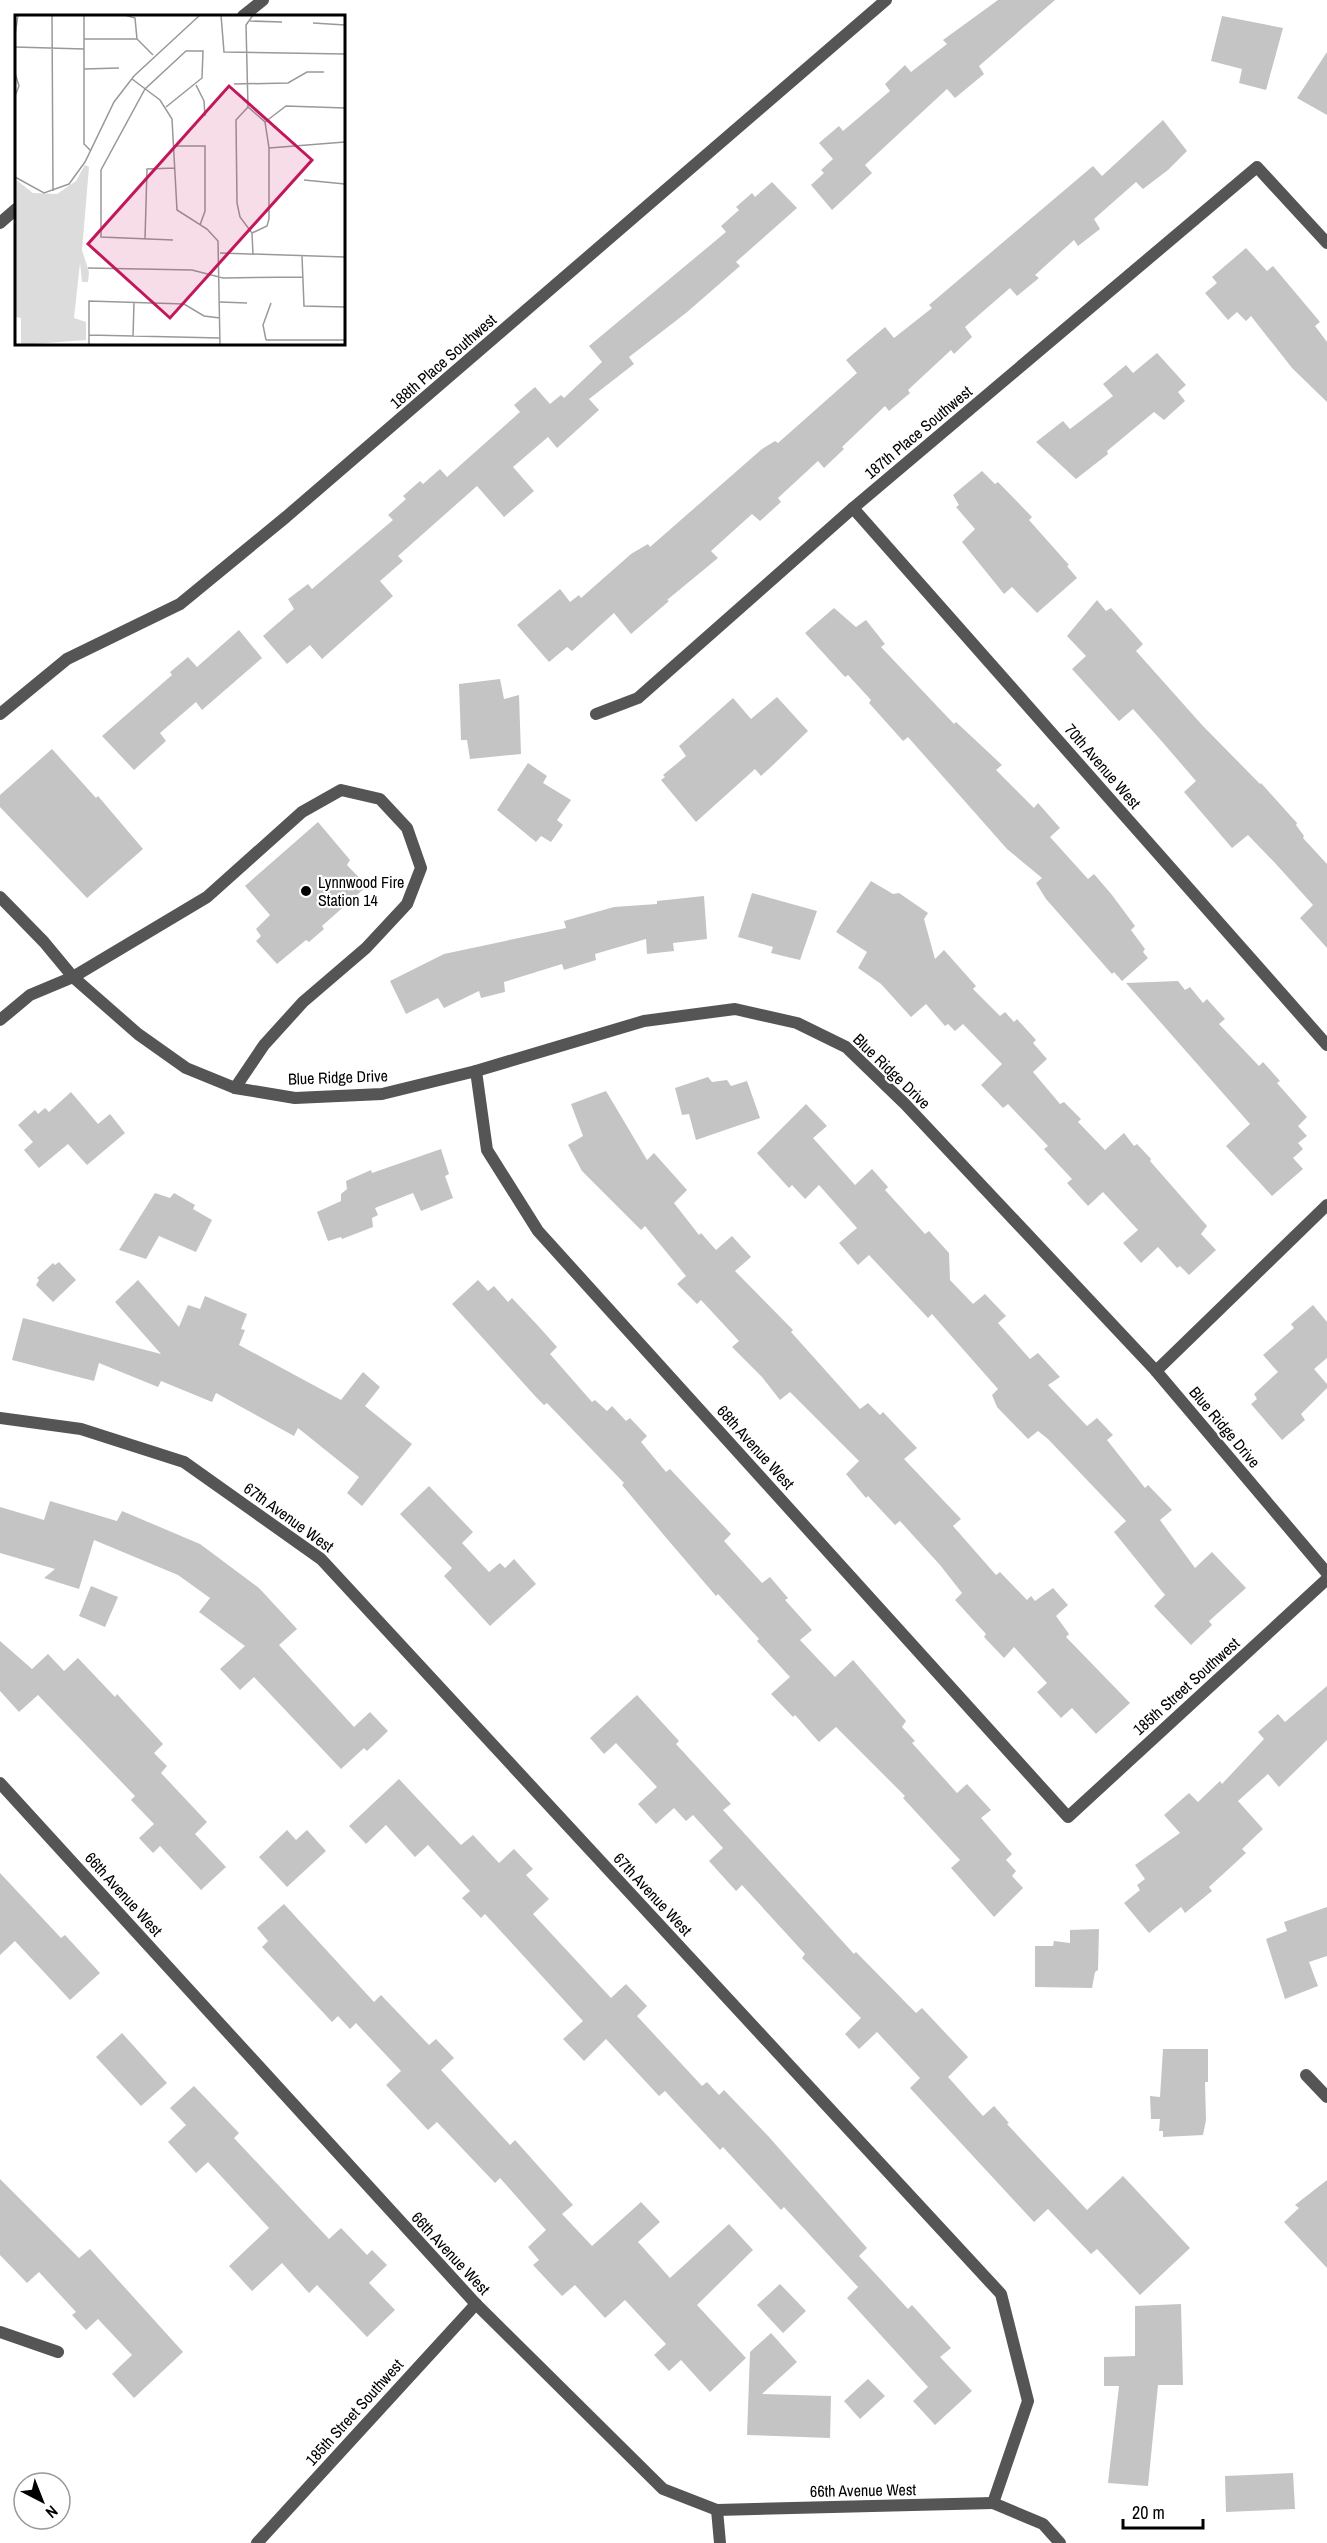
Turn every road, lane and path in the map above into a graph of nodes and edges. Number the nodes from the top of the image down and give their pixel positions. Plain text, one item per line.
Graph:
1 (263, 0) edge
2 (886, 0) edge
3 (244, 15) edge
4 (15, 210) edge
5 (0, 223) edge
6 (1327, 243) edge
7 (853, 508) junction
8 (0, 714) edge
9 (596, 714) dead end
10 (0, 897) edge
11 (73, 977) junction
12 (0, 1020) edge
13 (1327, 1045) edge
14 (476, 1071) junction
15 (235, 1088) junction
16 (1327, 1205) edge
17 (1156, 1371) junction
18 (0, 1418) edge
19 (1327, 1573) edge
20 (1327, 1579) edge
21 (0, 1783) edge
22 (1068, 1816) joint
23 (1306, 2074) dead end
24 (1327, 2097) edge
25 (476, 2304) junction
26 (0, 2332) edge
27 (58, 2352) dead end
28 (993, 2503) junction
29 (717, 2510) junction
30 (257, 2543) edge
31 (720, 2543) edge
32 (1060, 2543) edge

1 - 3 street
2 - 8 street, 188th Place Southwest
4 - 5 street
6 - 7 street, 187th Place Southwest
7 - 9 street, 187th Place Southwest
7 - 13 street, 70th Avenue West
10 - 11 street
11 - 12 street
11 - 15 street, Blue Ridge Drive
11 - 15 street
14 - 15 street, Blue Ridge Drive
14 - 17 street, Blue Ridge Drive
14 - 22 street, 68th Avenue West
16 - 17 street
17 - 19 street, Blue Ridge Drive
18 - 28 street, 67th Avenue West
20 - 22 street, 185th Street Southwest
21 - 25 street, 66th Avenue West
23 - 24 street
25 - 29 street, 66th Avenue West
25 - 30 street, 185th Street Southwest
26 - 27 street
28 - 29 street, 66th Avenue West
28 - 32 street
29 - 31 street

